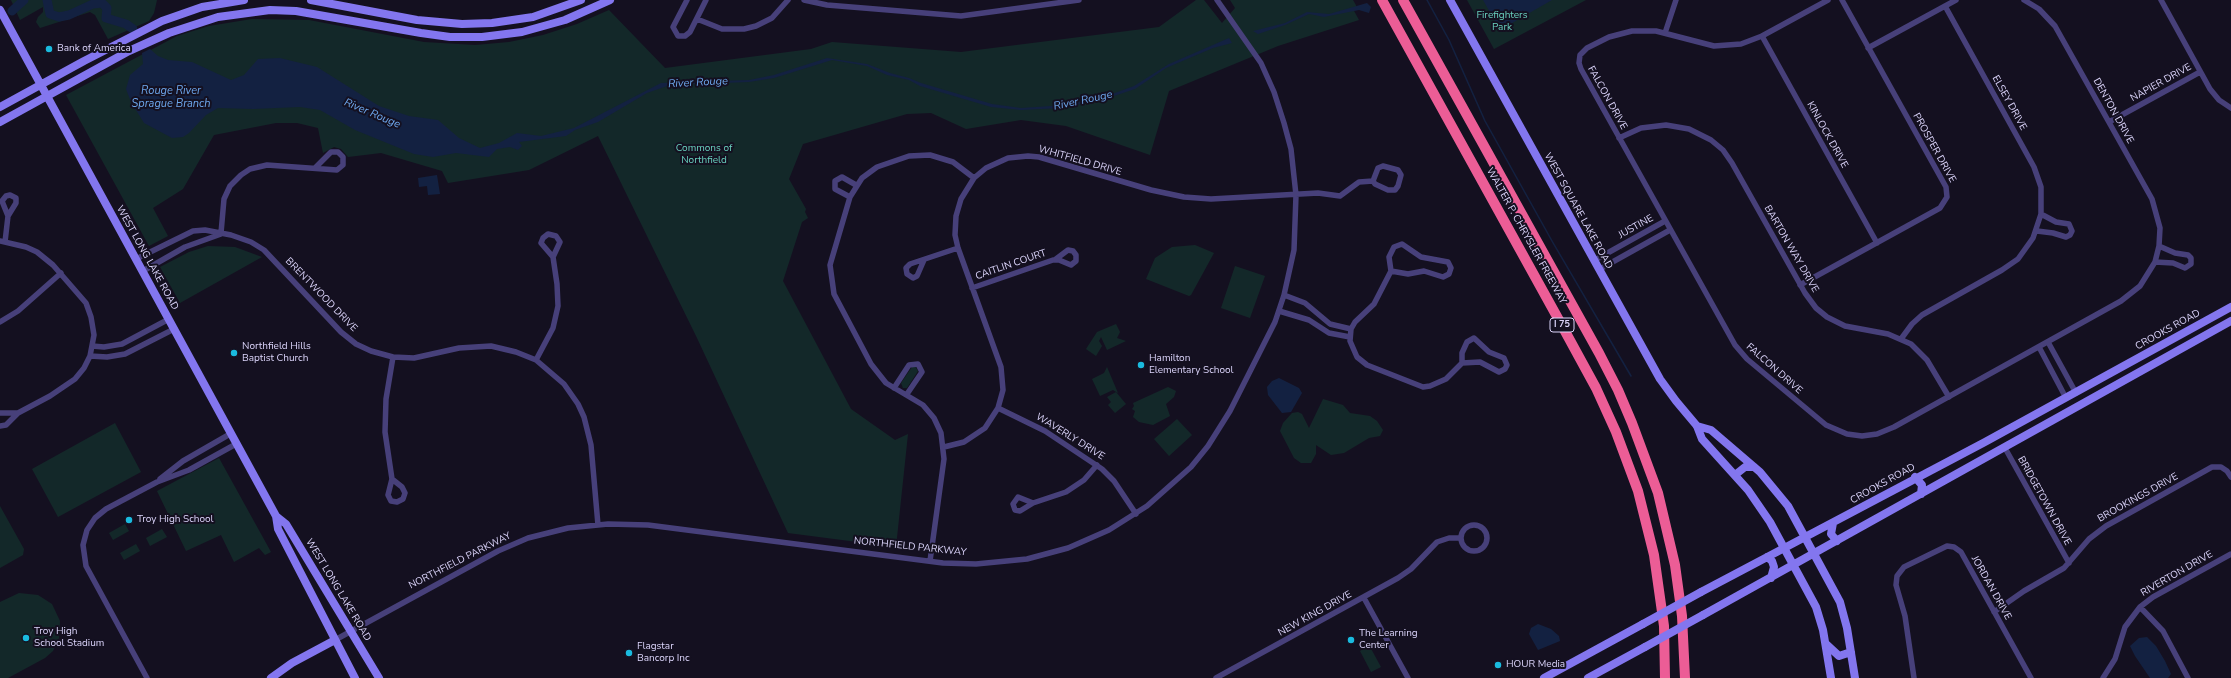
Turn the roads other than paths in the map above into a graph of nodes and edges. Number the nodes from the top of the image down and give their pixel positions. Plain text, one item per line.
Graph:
1 (244, 0) edge
2 (311, 0) edge
3 (581, 0) edge
4 (610, 0) edge
5 (688, 0) edge
6 (706, 0) edge
7 (788, 0) edge
8 (804, 0) edge
9 (1079, 0) edge
10 (1217, 0) edge
11 (1382, 0) edge
12 (1403, 0) edge
13 (1676, 0) edge
14 (1828, 0) edge
15 (1842, 0) edge
16 (1956, 0) edge
17 (2024, 0) edge
18 (2161, 0) edge
19 (323, 1) edge
20 (1450, 1) edge
21 (1047, 2) edge
22 (1945, 6) junction
23 (0, 10) edge
24 (321, 14) junction
25 (697, 20) junction
26 (1665, 33) junction
27 (1762, 36) junction
28 (128, 38) junction
29 (111, 46) junction
30 (1868, 48) junction
31 (130, 51) junction
32 (114, 60) junction
33 (2200, 72) junction
34 (41, 85) junction
35 (47, 98) junction
36 (0, 107) edge
37 (2231, 108) edge
38 (0, 122) edge
39 (2109, 122) junction
40 (1619, 138) junction
41 (316, 167) junction
42 (974, 178) junction
43 (1373, 180) junction
44 (856, 185) junction
45 (1296, 195) junction
46 (850, 197) junction
47 (2041, 214) junction
48 (8, 216) dead end
49 (1665, 221) junction
50 (1670, 230) junction
51 (2037, 231) junction
52 (221, 233) junction
53 (3, 242) edge
54 (1876, 243) junction
55 (2159, 246) junction
56 (958, 248) junction
57 (553, 257) dead end
58 (136, 259) junction
59 (1056, 259) dead end
60 (924, 260) dead end
61 (1595, 260) junction
62 (2155, 262) junction
63 (1600, 269) junction
64 (143, 271) junction
65 (1390, 272) junction
66 (61, 273) junction
67 (1800, 285) junction
68 (972, 288) junction
69 (1284, 295) junction
70 (2230, 307) edge
71 (1279, 311) junction
72 (169, 319) junction
73 (2231, 321) edge
74 (0, 322) edge
75 (174, 329) junction
76 (1350, 333) junction
77 (1901, 339) junction
78 (2048, 342) junction
79 (92, 346) junction
80 (2039, 347) junction
81 (90, 356) junction
82 (393, 357) junction
83 (536, 360) junction
84 (1462, 363) junction
85 (894, 388) junction
86 (2076, 393) junction
87 (907, 394) junction
88 (1949, 397) junction
89 (2066, 398) junction
90 (2077, 406) junction
91 (998, 408) junction
92 (0, 413) edge
93 (18, 413) junction
94 (0, 426) edge
95 (1697, 426) junction
96 (230, 434) junction
97 (1999, 434) junction
98 (236, 444) junction
99 (944, 447) junction
100 (2003, 448) junction
101 (1097, 465) junction
102 (1754, 467) junction
103 (1735, 475) junction
104 (1915, 477) junction
105 (2231, 477) edge
106 (392, 479) dead end
107 (157, 482) junction
108 (1921, 494) junction
109 (1033, 503) dead end
110 (1136, 514) junction
111 (276, 516) junction
112 (1832, 523) junction
113 (598, 525) junction
114 (1805, 537) junction
115 (1461, 538) junction
116 (1837, 541) junction
117 (1784, 548) junction
118 (1815, 554) junction
119 (2231, 554) edge
120 (1767, 557) junction
121 (930, 561) junction
122 (2069, 563) junction
123 (310, 565) junction
124 (1794, 566) junction
125 (297, 568) junction
126 (1771, 578) junction
127 (1364, 598) junction
128 (2140, 607) junction
129 (1994, 612) junction
130 (350, 631) junction
131 (335, 640) junction
132 (1825, 643) junction
133 (1851, 652) junction
134 (147, 678) edge
135 (271, 678) edge
136 (355, 678) edge
137 (378, 678) edge
138 (1216, 678) edge
139 (1408, 678) edge
140 (1544, 678) edge
141 (1588, 678) edge
142 (1665, 678) edge
143 (1686, 678) edge
144 (1831, 678) edge
145 (1855, 678) edge
146 (1914, 678) edge
147 (2031, 678) edge
148 (2103, 678) edge
149 (2188, 678) edge

1 - 28 main road
2 - 19 main road
3 - 19 main road
4 - 24 main road
5 - 25 street
6 - 25 street
7 - 25 street
8 - 21 street
9 - 21 street
10 - 45 street, NORTHFIELD PARKWAY
11 - 142 highway, WALTER P. CHRYSLER FREEWAY / I 75
12 - 143 highway, WALTER P. CHRYSLER FREEWAY / I 75
13 - 26 street
14 - 27 street
15 - 30 street, PROSPER DRIVE
16 - 22 street
17 - 39 street, DENTON DRIVE
18 - 33 street
19 - 24 street
20 - 61 main road, WEST SQUARE LAKE ROAD
22 - 30 street
22 - 47 street, ELSEY DRIVE
23 - 34 main road, WEST LONG LAKE ROAD
24 - 31 main road
26 - 27 street
26 - 40 street, FALCON DRIVE
27 - 54 street, KINLOCK DRIVE
28 - 29 main road
28 - 31 main road
29 - 32 main road
29 - 34 main road
30 - 54 street, PROSPER DRIVE
31 - 32 main road
32 - 35 main road
33 - 37 street
33 - 39 street, NAPIER DRIVE
34 - 35 main road, WEST LONG LAKE ROAD
34 - 36 main road
35 - 38 main road
35 - 58 main road, WEST LONG LAKE ROAD
39 - 55 street, DENTON DRIVE
40 - 49 street, FALCON DRIVE
40 - 67 street, BARTON WAY DRIVE
41 - 41 street
41 - 52 street
42 - 44 street
42 - 45 street, WHITFIELD DRIVE
42 - 56 street, WHITFIELD DRIVE
43 - 43 street
43 - 45 street, WHITFIELD DRIVE
44 - 46 street
44 - 46 street
45 - 69 street, NORTHFIELD PARKWAY
46 - 85 street
47 - 51 street, ELSEY DRIVE
47 - 51 street
48 - 53 street
49 - 50 street, FALCON DRIVE
49 - 61 street, JUSTINE
50 - 63 street, JUSTINE
50 - 88 street, FALCON DRIVE
51 - 77 street, ELSEY DRIVE
52 - 58 street, BRENTWOOD DRIVE
52 - 64 street
52 - 82 street, BRENTWOOD DRIVE
53 - 66 street
54 - 67 street, PROSPER DRIVE
55 - 62 street, DENTON DRIVE
55 - 62 street
56 - 60 street
56 - 68 street, WHITFIELD DRIVE
57 - 83 street
58 - 64 main road, WEST LONG LAKE ROAD
59 - 68 street, CAITLIN COURT
61 - 63 main road, WEST SQUARE LAKE ROAD
62 - 78 street, DENTON DRIVE
63 - 95 main road, WEST SQUARE LAKE ROAD
64 - 72 main road, WEST LONG LAKE ROAD
65 - 65 street
65 - 76 street
66 - 74 street
66 - 79 street
67 - 77 street, BARTON WAY DRIVE
68 - 91 street, WHITFIELD DRIVE
69 - 71 street, NORTHFIELD PARKWAY
69 - 76 street
70 - 73 main road
70 - 86 main road, CROOKS ROAD
71 - 76 street
71 - 110 street, NORTHFIELD PARKWAY
72 - 75 main road, WEST LONG LAKE ROAD
72 - 79 street
73 - 90 main road
75 - 81 street
75 - 96 main road, WEST LONG LAKE ROAD
76 - 84 street
77 - 88 street, BARTON WAY DRIVE
78 - 80 street, FALCON DRIVE
78 - 86 street
79 - 81 street
80 - 88 street, FALCON DRIVE
80 - 89 street
81 - 93 street
82 - 83 street, BRENTWOOD DRIVE
82 - 106 street
83 - 113 street, BRENTWOOD DRIVE
84 - 84 street
85 - 87 street
85 - 87 street
86 - 89 main road, CROOKS ROAD
86 - 90 main road
87 - 99 street
89 - 97 main road, CROOKS ROAD
90 - 100 main road
91 - 99 street, WHITFIELD DRIVE
91 - 101 street, WAVERLY DRIVE
92 - 93 street
93 - 94 street
95 - 102 main road, WEST SQUARE LAKE ROAD
95 - 103 main road, WEST SQUARE LAKE ROAD
96 - 98 main road, WEST LONG LAKE ROAD
96 - 107 street
97 - 100 main road
97 - 104 main road, CROOKS ROAD
98 - 107 street
98 - 111 main road, WEST LONG LAKE ROAD
99 - 121 street
100 - 108 main road
100 - 122 street, BRIDGETOWN DRIVE
101 - 109 street
101 - 110 street, WAVERLY DRIVE
102 - 103 main road
102 - 114 main road, WEST SQUARE LAKE ROAD
103 - 117 main road, WEST SQUARE LAKE ROAD
104 - 108 main road
104 - 112 main road, CROOKS ROAD
105 - 122 street, BROOKINGS DRIVE
107 - 134 street
108 - 116 main road
110 - 121 street, NORTHFIELD PARKWAY
111 - 123 main road, WEST LONG LAKE ROAD
111 - 125 main road, WEST LONG LAKE ROAD
112 - 114 main road, CROOKS ROAD
112 - 116 main road
113 - 121 street, NORTHFIELD PARKWAY
113 - 130 street, NORTHFIELD PARKWAY
114 - 117 main road, CROOKS ROAD
114 - 118 main road, WEST SQUARE LAKE ROAD
115 - 115 street
115 - 127 street
116 - 118 main road
117 - 120 main road, CROOKS ROAD
117 - 124 main road, WEST SQUARE LAKE ROAD
118 - 124 main road
118 - 133 main road, WEST SQUARE LAKE ROAD
119 - 128 street, RIVERTON DRIVE
120 - 126 main road
120 - 140 main road, CROOKS ROAD, bridge
122 - 129 street, BROOKINGS DRIVE
123 - 125 main road
123 - 130 main road, WEST LONG LAKE ROAD
124 - 126 main road
124 - 132 main road, WEST SQUARE LAKE ROAD
125 - 131 main road, WEST LONG LAKE ROAD
126 - 141 main road, bridge
127 - 138 street, NEW KING DRIVE
127 - 139 street, NEW KING DRIVE
128 - 148 street, RIVERTON DRIVE
128 - 149 street
129 - 146 street, JORDAN DRIVE
129 - 147 street, JORDAN DRIVE
130 - 131 street, NORTHFIELD PARKWAY
130 - 137 main road, WEST LONG LAKE ROAD
131 - 135 main road, NORTHFIELD PARKWAY
131 - 136 main road, WEST LONG LAKE ROAD
132 - 133 main road
132 - 144 main road, WEST SQUARE LAKE ROAD
133 - 145 main road, WEST SQUARE LAKE ROAD

